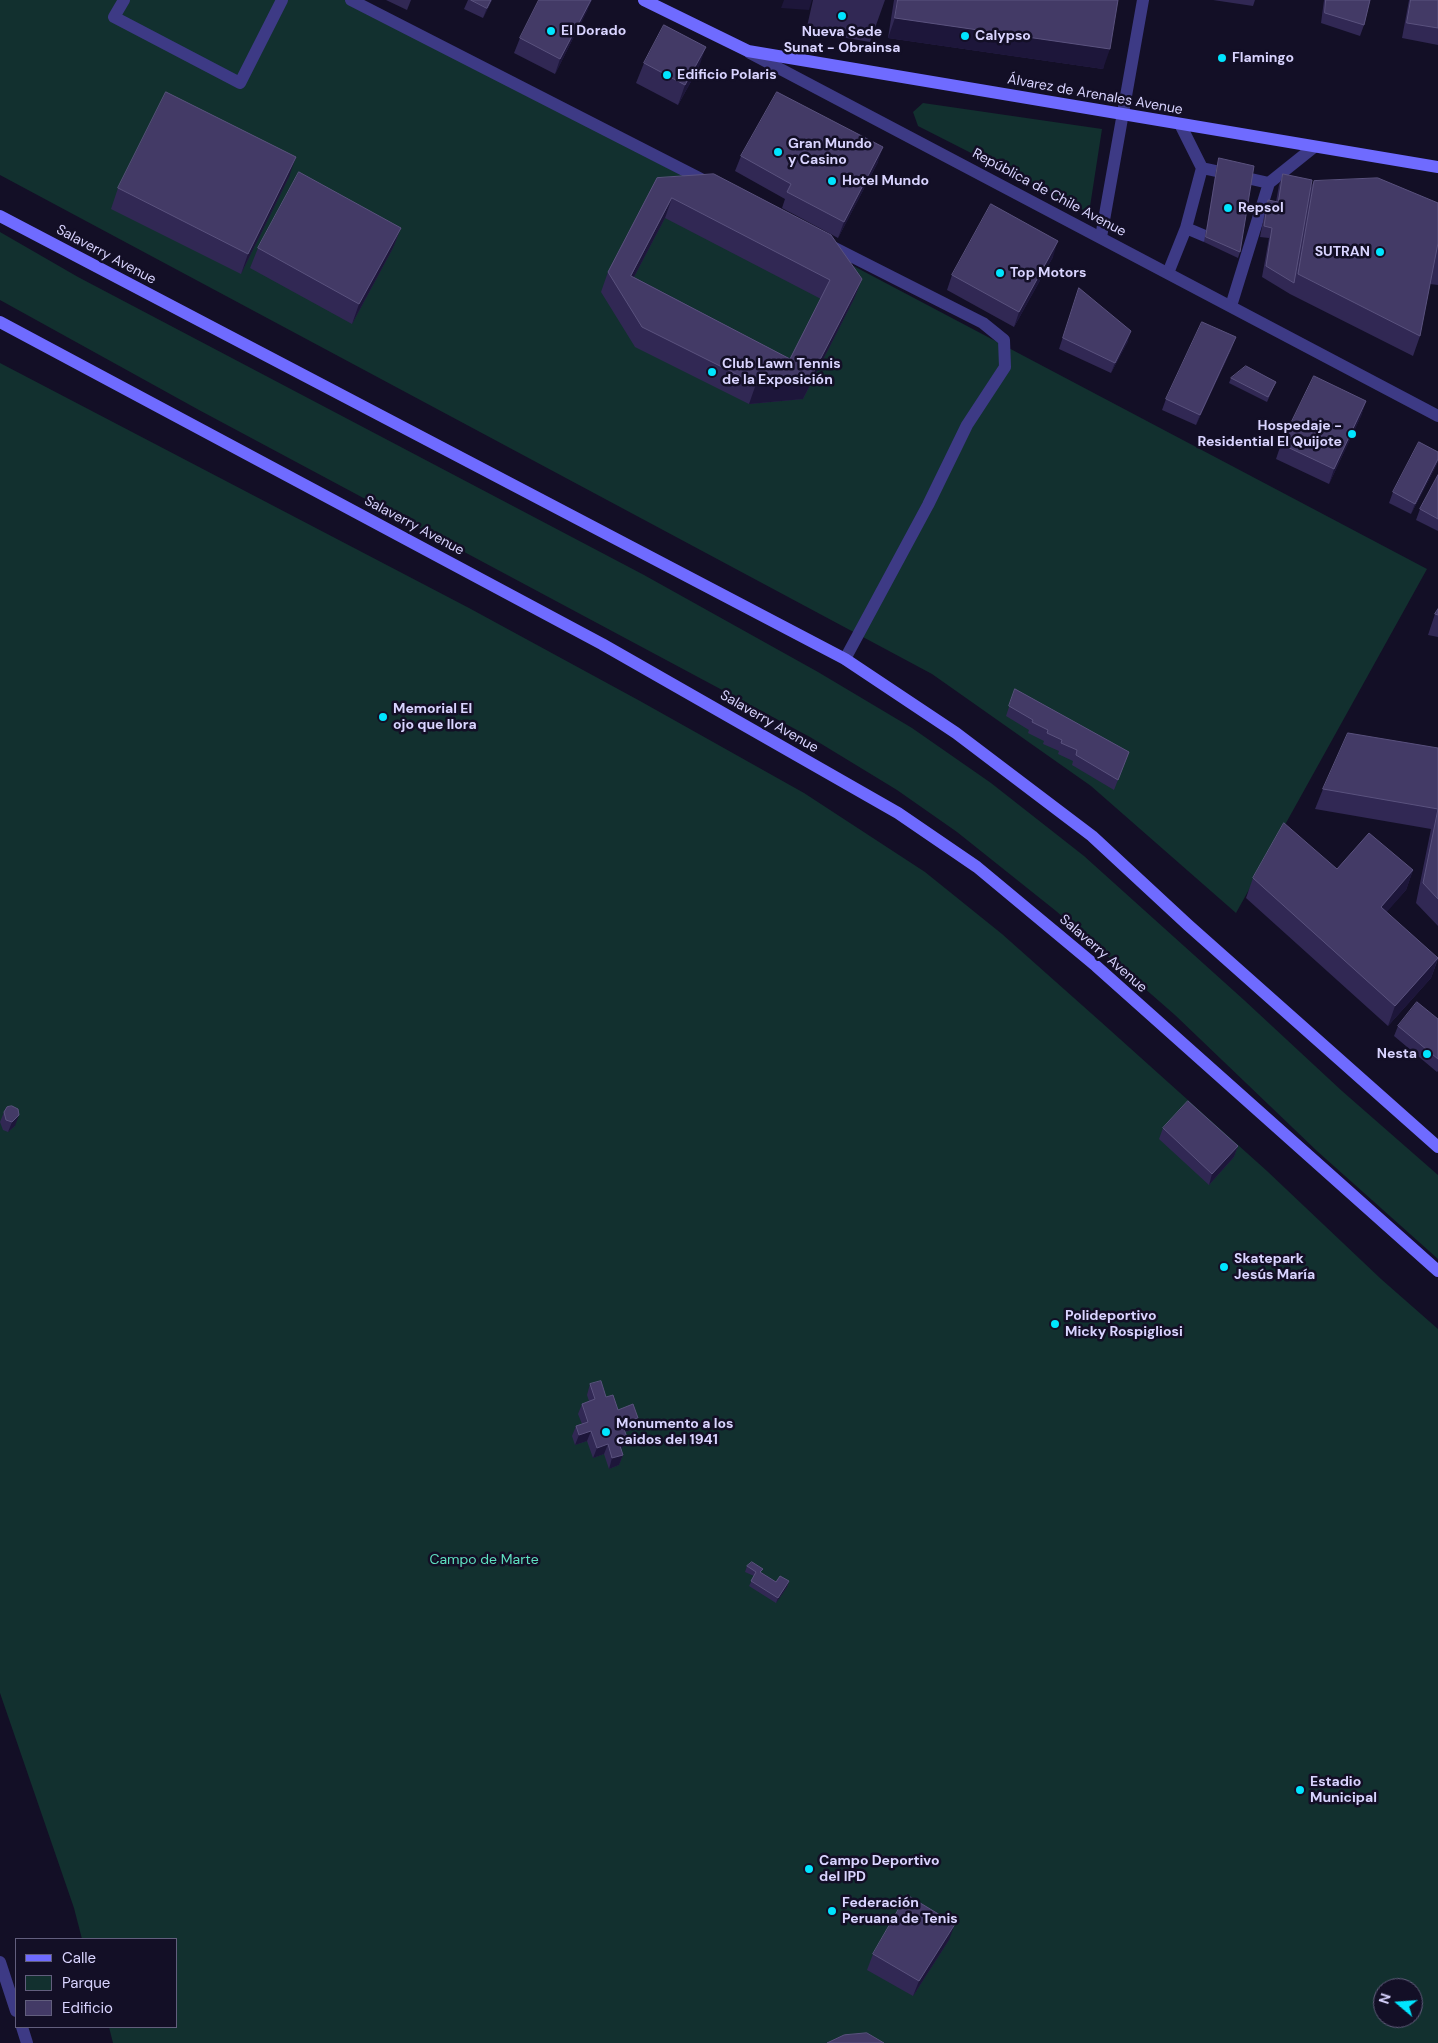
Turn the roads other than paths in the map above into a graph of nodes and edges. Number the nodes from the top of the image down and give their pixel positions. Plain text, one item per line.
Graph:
1 (124, 0) edge
2 (282, 0) edge
3 (351, 0) edge
4 (644, 0) edge
5 (1143, 0) edge
6 (748, 52) junction
7 (1123, 114) junction
8 (1180, 124) junction
9 (1314, 147) junction
10 (1438, 167) edge
11 (1202, 168) junction
12 (1216, 171) edge
13 (1251, 179) edge
14 (1269, 183) junction
15 (716, 187) edge
16 (0, 216) edge
17 (1186, 228) junction
18 (1205, 236) edge
19 (814, 237) edge
20 (1101, 238) junction
21 (1168, 273) junction
22 (1231, 306) junction
23 (0, 322) edge
24 (1438, 416) edge
25 (845, 659) junction
26 (1438, 1147) edge
27 (1438, 1272) edge
28 (0, 1962) edge
29 (15, 2008) edge
30 (22, 2028) edge
31 (27, 2043) edge

1 - 2 street
3 - 15 street
4 - 6 main road, República de Chile Avenue
5 - 7 street
6 - 7 main road, Álvarez de Arenales Avenue
6 - 20 street, República de Chile Avenue
7 - 8 main road, Álvarez de Arenales Avenue
7 - 20 street
8 - 9 main road, Álvarez de Arenales Avenue
8 - 11 street
9 - 10 main road, Álvarez de Arenales Avenue
9 - 14 street
11 - 12 street
11 - 17 street
13 - 14 street
14 - 22 street
16 - 25 main road, Salaverry Avenue
17 - 18 street
17 - 21 street
19 - 25 street
20 - 21 street, República de Chile Avenue
21 - 22 street, República de Chile Avenue
22 - 24 street, República de Chile Avenue
23 - 27 main road, Salaverry Avenue
25 - 26 main road, Salaverry Avenue
28 - 29 street
30 - 31 street

